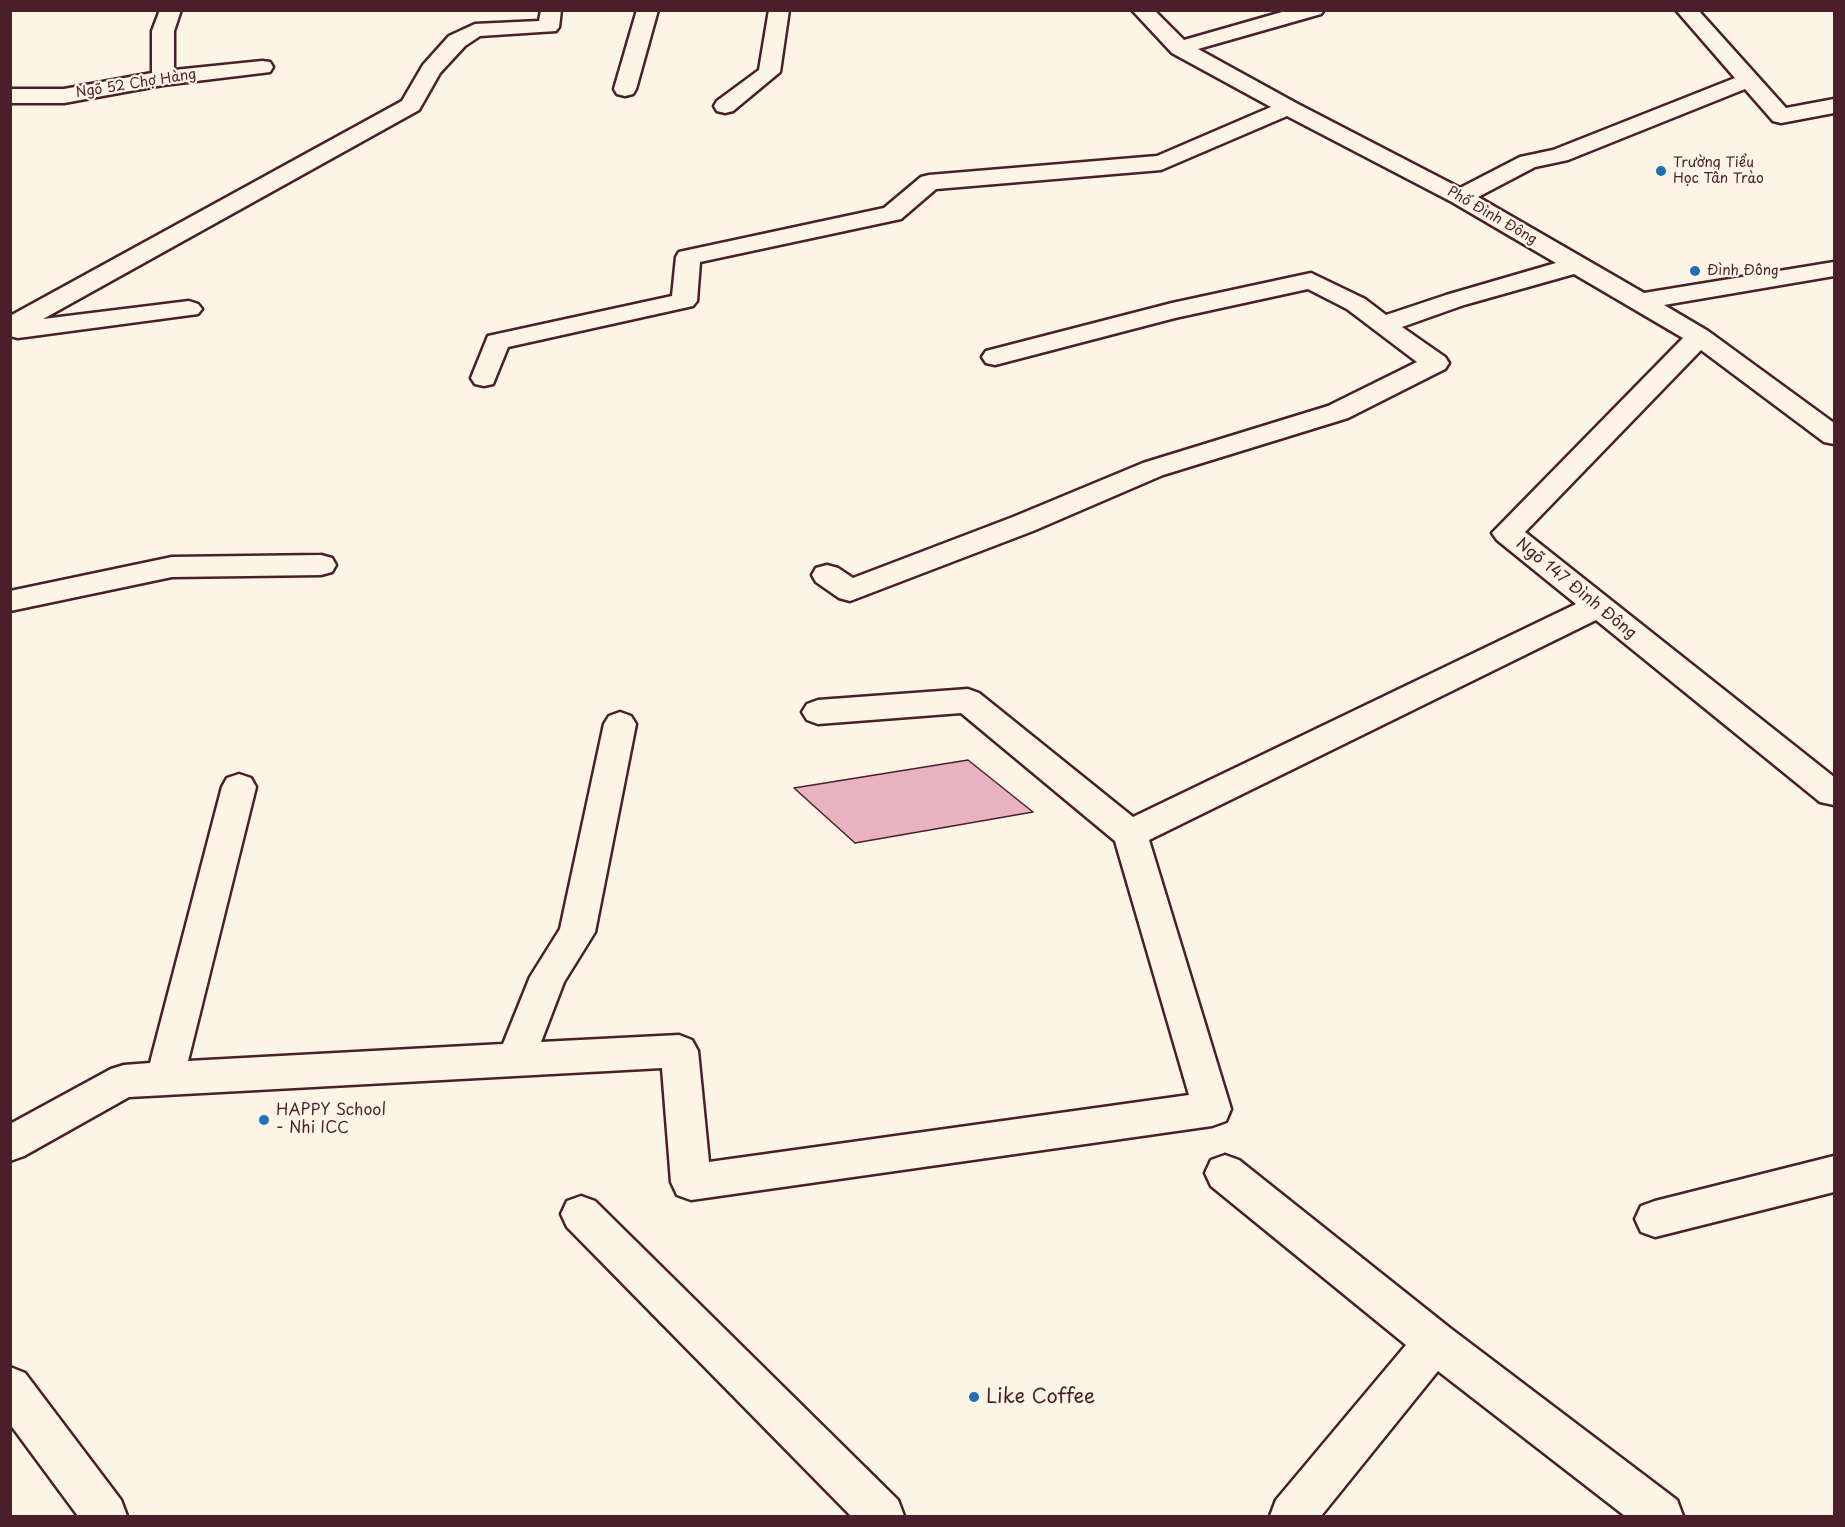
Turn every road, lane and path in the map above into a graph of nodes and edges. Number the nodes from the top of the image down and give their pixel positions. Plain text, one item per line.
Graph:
1 (171, 10) edge
2 (550, 10) edge
3 (648, 10) edge
4 (779, 10) edge
5 (1142, 10) edge
6 (1314, 10) edge
7 (1686, 10) edge
8 (1180, 48) junction
9 (262, 67) dead end
10 (163, 78) junction
11 (1749, 80) junction
12 (625, 89) dead end
13 (10, 96) edge
14 (725, 106) dead end
15 (1834, 106) edge
16 (1288, 108) junction
17 (1460, 197) junction
18 (1577, 265) junction
19 (1834, 269) edge
20 (1640, 301) junction
21 (189, 309) dead end
22 (1383, 325) junction
23 (10, 329) edge
24 (1698, 337) junction
25 (995, 357) dead end
26 (484, 378) dead end
27 (1834, 436) edge
28 (321, 565) dead end
29 (827, 575) dead end
30 (10, 601) edge
31 (1598, 606) junction
32 (818, 712) dead end
33 (620, 724) dead end
34 (239, 787) dead end
35 (1832, 793) dead end
36 (1130, 834) junction
37 (516, 1059) junction
38 (165, 1079) junction
39 (10, 1144) edge
40 (1225, 1173) dead end
41 (1834, 1174) edge
42 (582, 1214) dead end
43 (1655, 1219) dead end
44 (1435, 1342) junction
45 (10, 1388) edge
46 (105, 1516) edge
47 (882, 1516) edge
48 (1292, 1516) edge
49 (1661, 1516) edge

1 - 10 street
2 - 23 street
3 - 12 street
4 - 14 street
5 - 8 street, Phố Đình Đông
6 - 8 street
7 - 11 street
8 - 16 street, Phố Đình Đông
9 - 10 street, Ngõ 52 Chợ Hàng
10 - 13 street, Ngõ 52 Chợ Hàng
11 - 15 street
11 - 17 street
16 - 17 street, Phố Đình Đông
16 - 26 street
17 - 18 street, Phố Đình Đông
18 - 20 street, Phố Đình Đông
18 - 22 street
19 - 20 street
20 - 24 street, Phố Đình Đông
21 - 23 street
22 - 25 street
22 - 29 street
24 - 27 street, Phố Đình Đông
24 - 31 street, Ngõ 147 Đình Đông
28 - 30 street
31 - 35 street, Ngõ 147 Đình Đông
31 - 36 street
32 - 36 street
33 - 37 street
34 - 38 street
36 - 37 street
37 - 38 street
38 - 39 street
40 - 44 street
41 - 43 street
42 - 47 street
44 - 48 street
44 - 49 street
45 - 46 street

